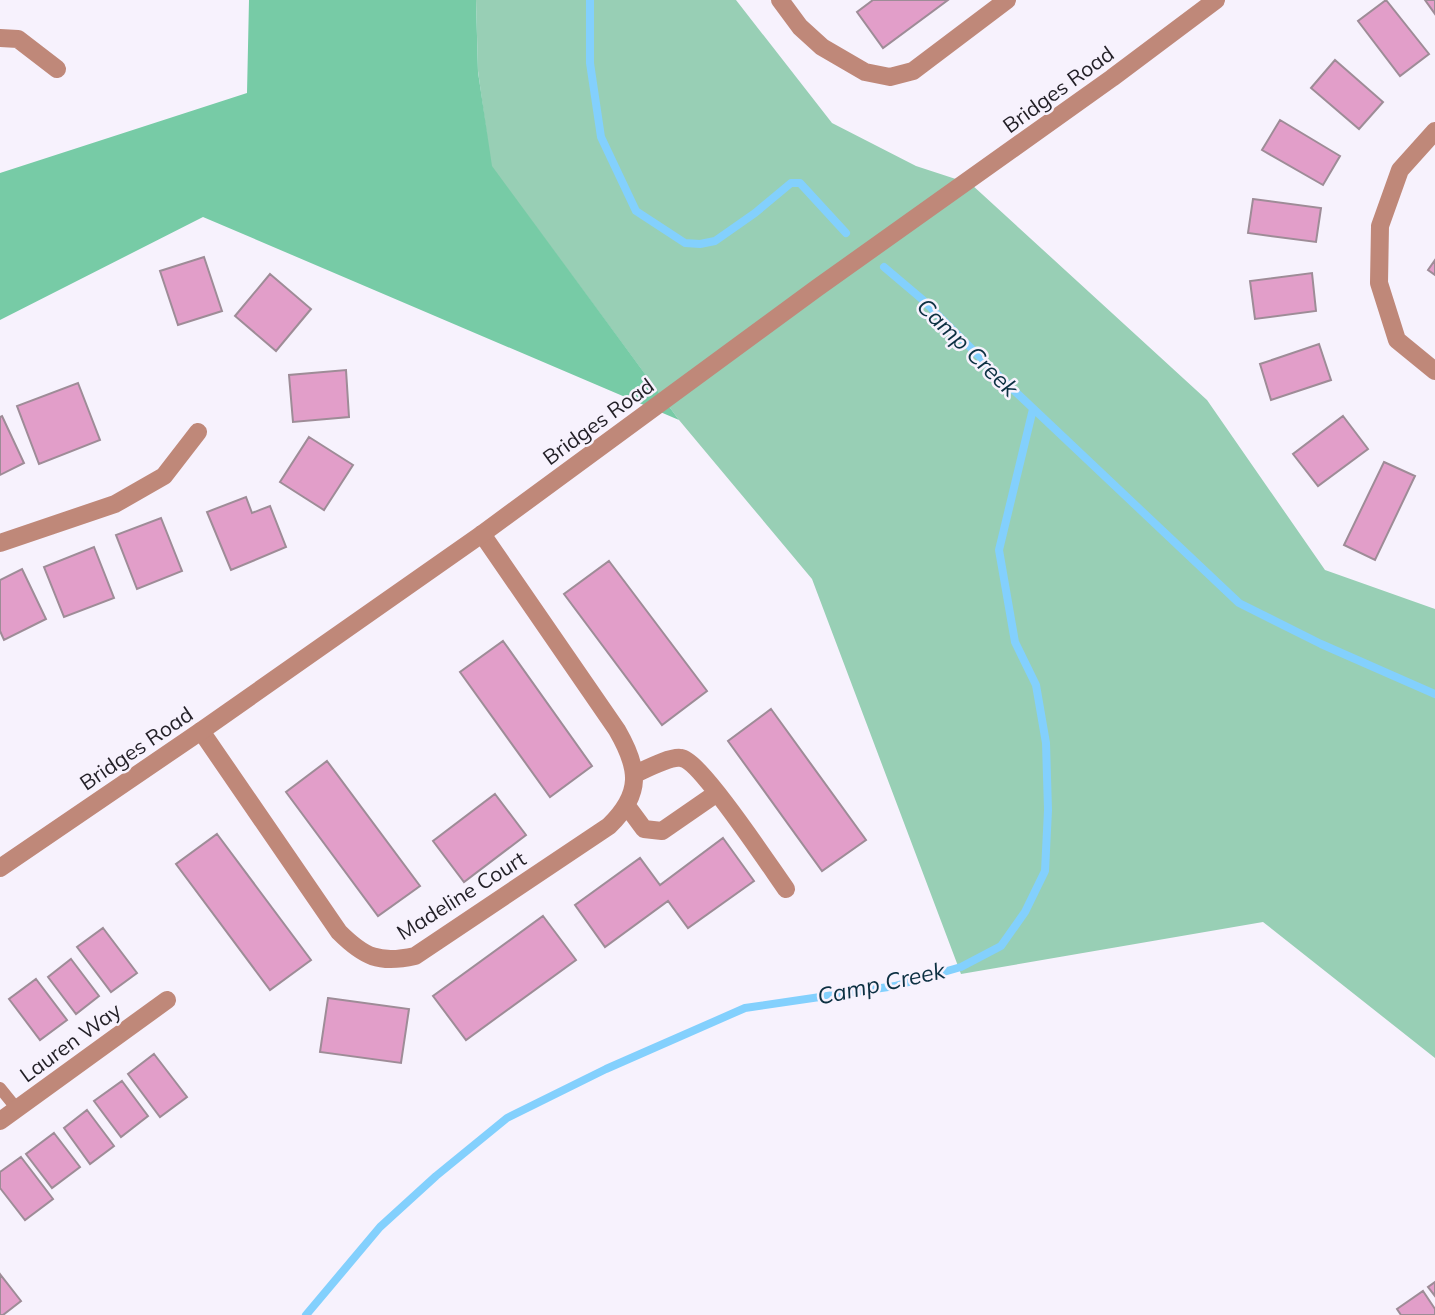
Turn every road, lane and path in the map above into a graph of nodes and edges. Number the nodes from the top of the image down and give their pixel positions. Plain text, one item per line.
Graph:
1 (780, 0) edge
2 (1007, 0) edge
3 (1216, 0) edge
4 (0, 38) edge
5 (57, 69) dead end
6 (1435, 131) edge
7 (1435, 371) edge
8 (198, 432) dead end
9 (482, 534) junction
10 (0, 543) edge
11 (201, 731) junction
12 (635, 774) junction
13 (717, 793) junction
14 (626, 806) junction
15 (0, 868) edge
16 (786, 889) dead end
17 (167, 1000) dead end
18 (0, 1088) edge
19 (17, 1109) junction
20 (0, 1121) edge

1 - 2 street
3 - 9 street, Bridges Road
4 - 5 street
6 - 7 street
8 - 10 street
9 - 11 street, Bridges Road
9 - 12 street
11 - 14 street, Madeline Court
11 - 15 street, Bridges Road
12 - 13 street
12 - 14 street, Madeline Court
13 - 14 street
13 - 16 street
17 - 19 street, Lauren Way
18 - 19 lane
19 - 20 street, Lauren Way

